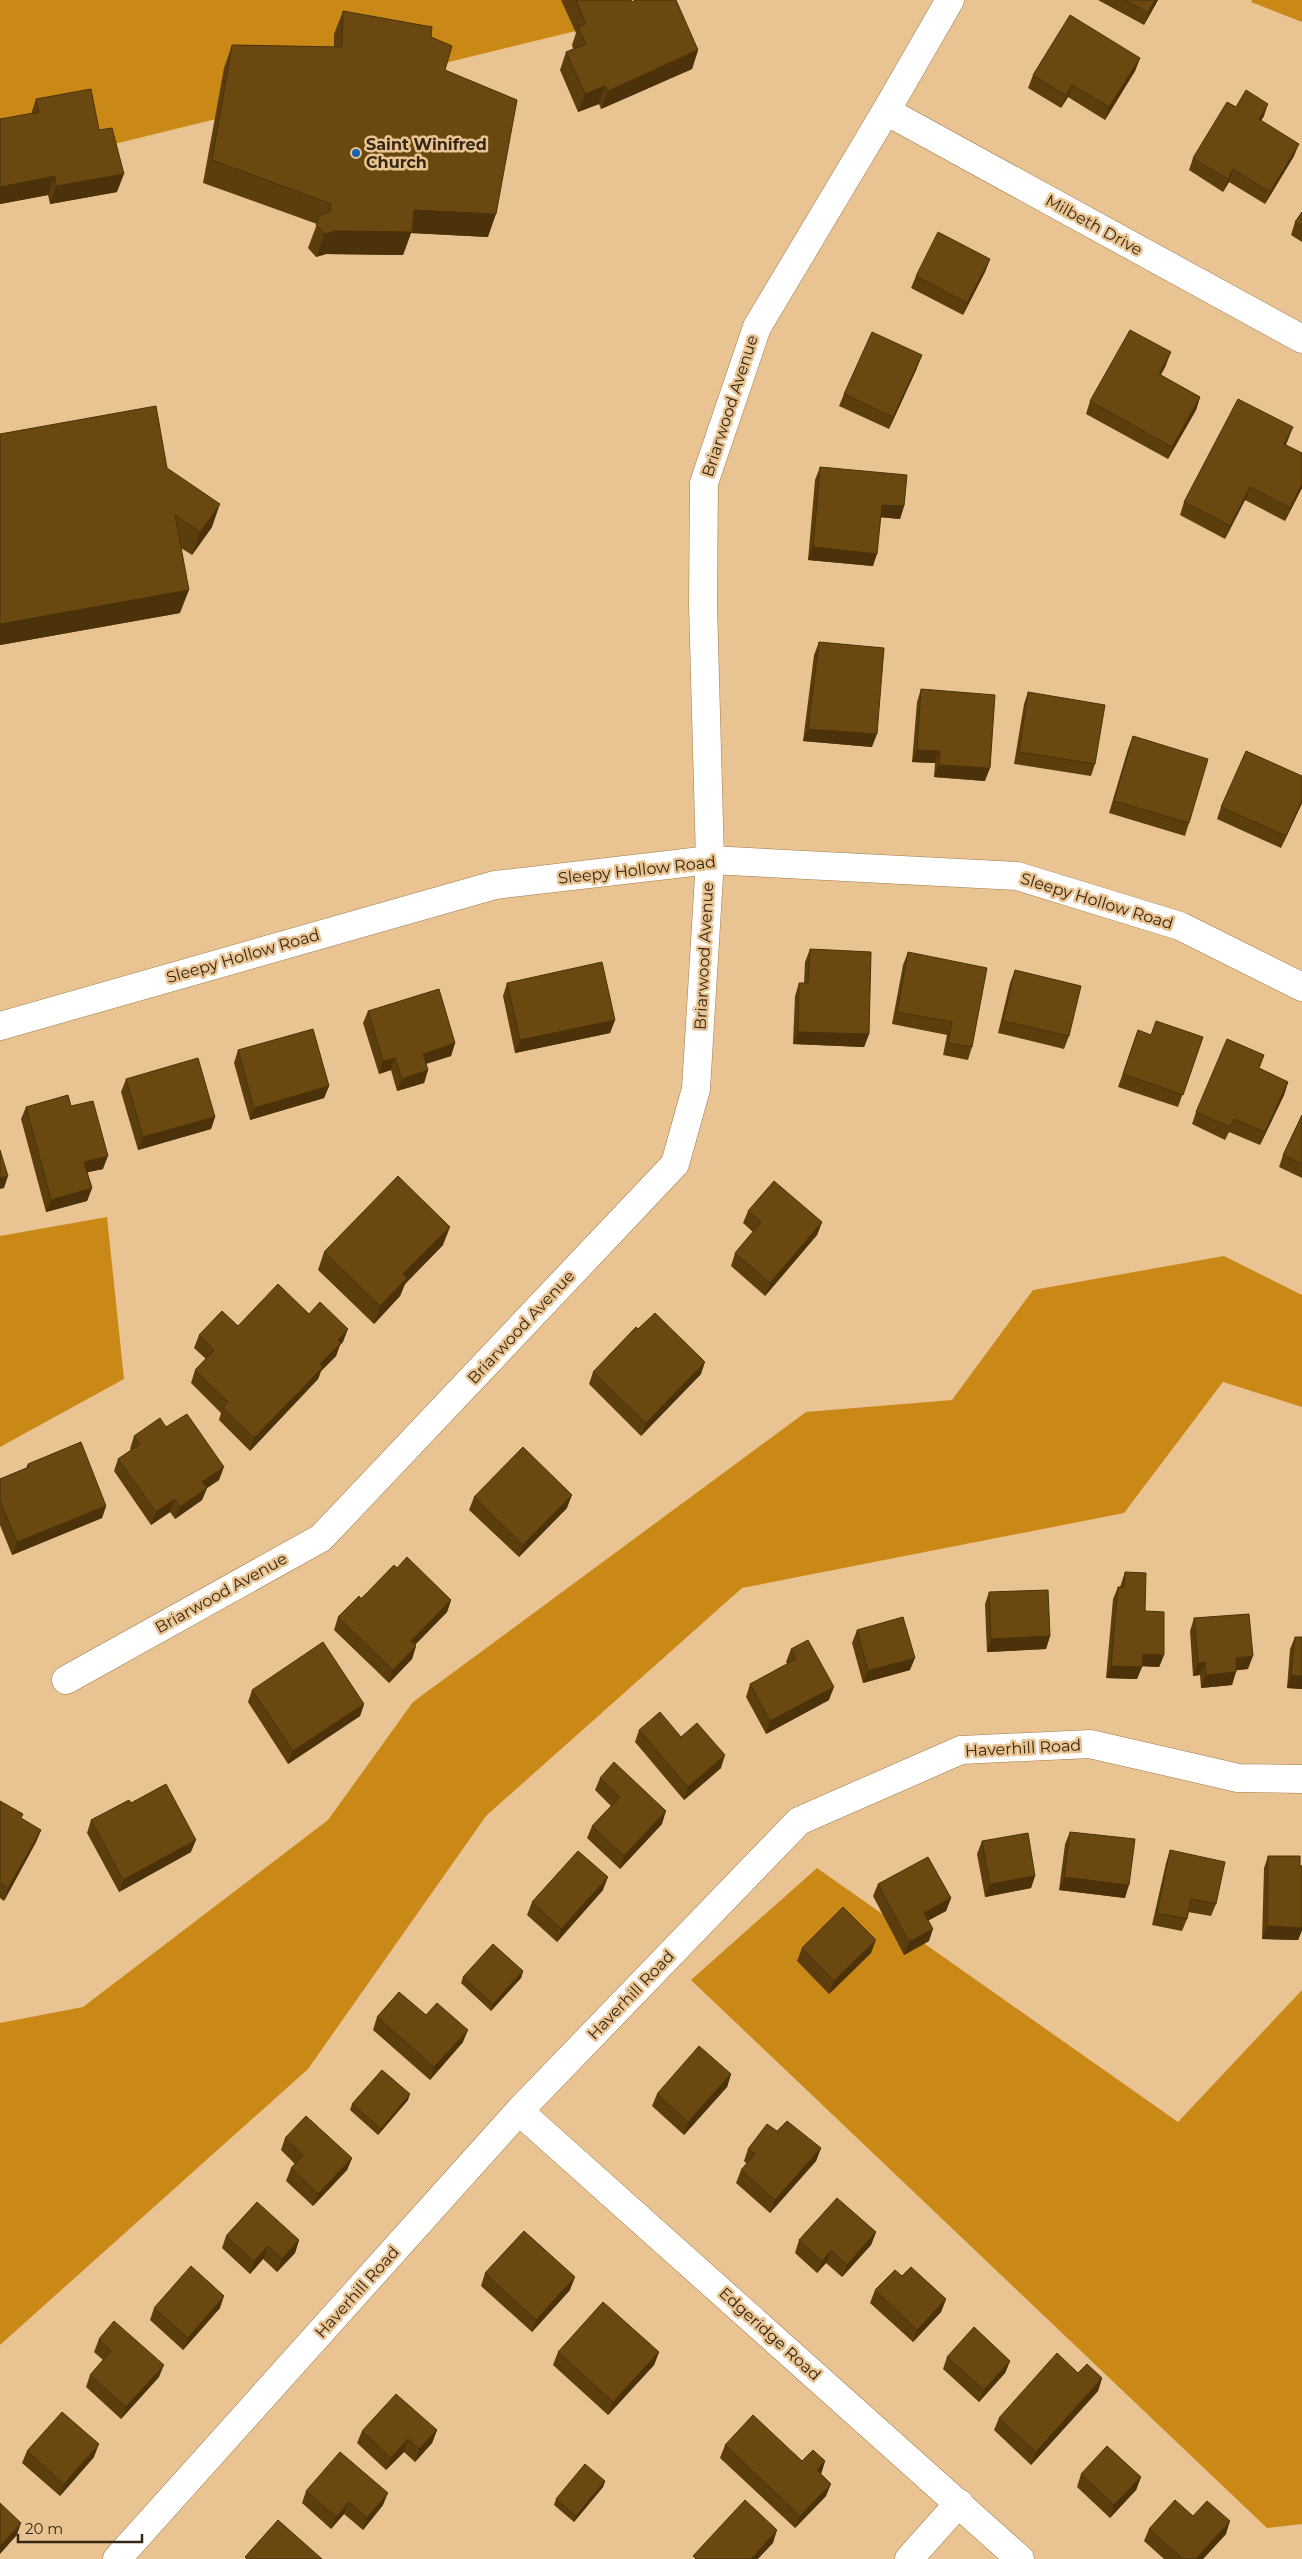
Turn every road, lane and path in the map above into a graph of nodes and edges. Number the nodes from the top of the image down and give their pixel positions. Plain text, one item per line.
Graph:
1 (950, 0) edge
2 (886, 111) junction
3 (1302, 339) edge
4 (710, 860) junction
5 (1302, 987) edge
6 (0, 1026) edge
7 (66, 1680) dead end
8 (1302, 1779) edge
9 (519, 2111) junction
10 (959, 2503) junction
11 (117, 2559) edge
12 (909, 2559) edge
13 (1020, 2559) edge

1 - 2 street, Briarwood Avenue
2 - 3 street, Milbeth Drive
2 - 4 street, Briarwood Avenue
4 - 5 street, Sleepy Hollow Road
4 - 6 street, Sleepy Hollow Road
4 - 7 street, Briarwood Avenue
8 - 9 street, Haverhill Road
9 - 10 street, Edgeridge Road
9 - 11 street, Haverhill Road
10 - 12 street
10 - 13 street, Edgeridge Road

